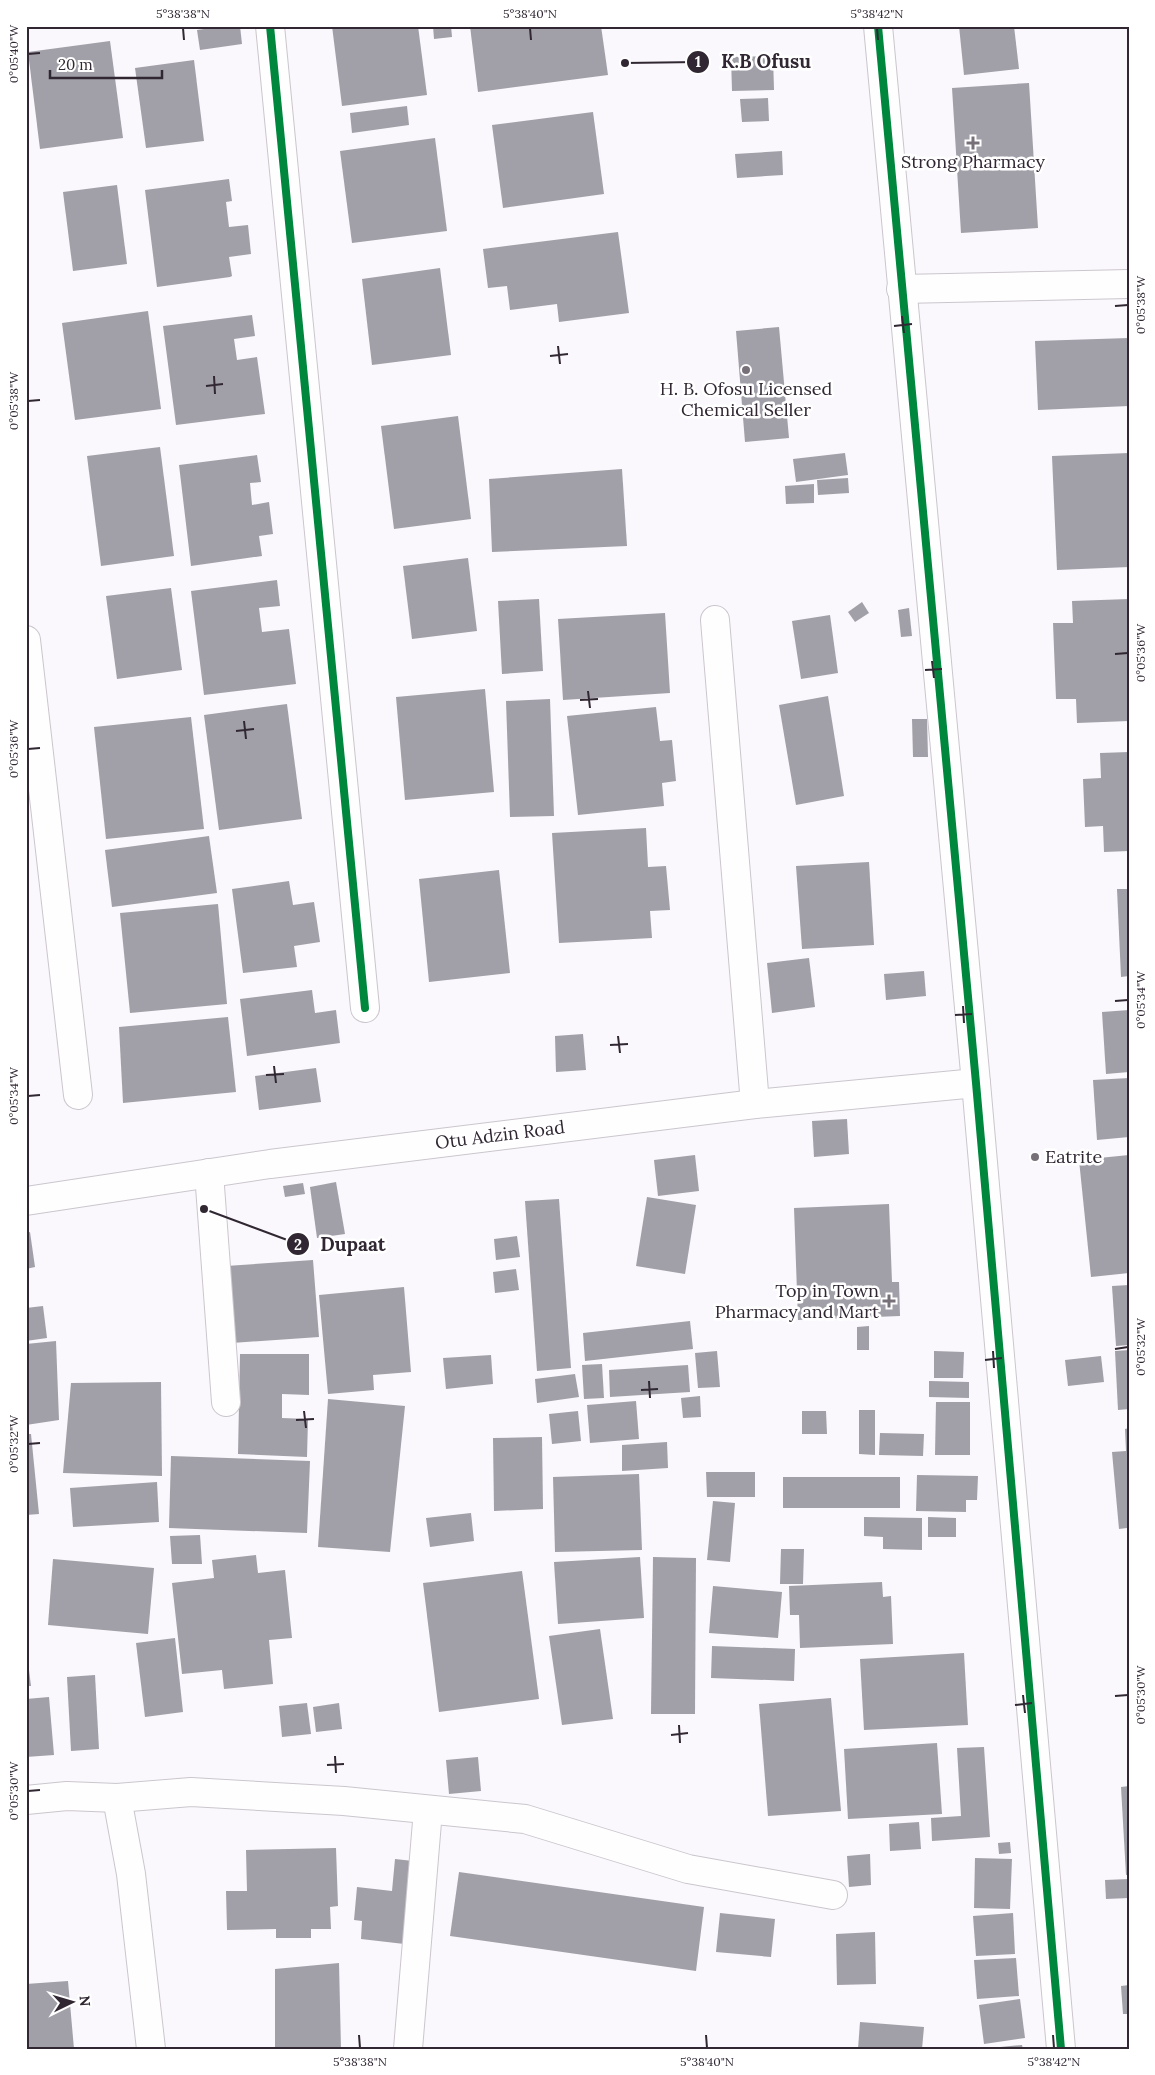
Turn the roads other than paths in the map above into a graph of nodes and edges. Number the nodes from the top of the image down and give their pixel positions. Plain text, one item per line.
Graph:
1 (270, 26) edge
2 (878, 26) edge
3 (1129, 284) edge
4 (901, 289) junction
5 (715, 620) dead end
6 (26, 640) edge
7 (365, 1008) dead end
8 (976, 1083) junction
9 (78, 1095) dead end
10 (755, 1104) junction
11 (209, 1173) junction
12 (26, 1201) edge
13 (226, 1402) dead end
14 (117, 1798) junction
15 (26, 1800) edge
16 (428, 1810) junction
17 (832, 1895) dead end
18 (151, 2049) edge
19 (408, 2049) edge
20 (1061, 2049) edge

1 - 7 street
2 - 4 street
3 - 4 street
4 - 8 street
5 - 10 street
6 - 9 street
8 - 10 street, Otu Adzin Road
8 - 20 street
10 - 11 street, Otu Adzin Road
11 - 12 street, Otu Adzin Road
11 - 13 street
14 - 15 street
14 - 16 street
14 - 18 street
16 - 17 street
16 - 19 street

